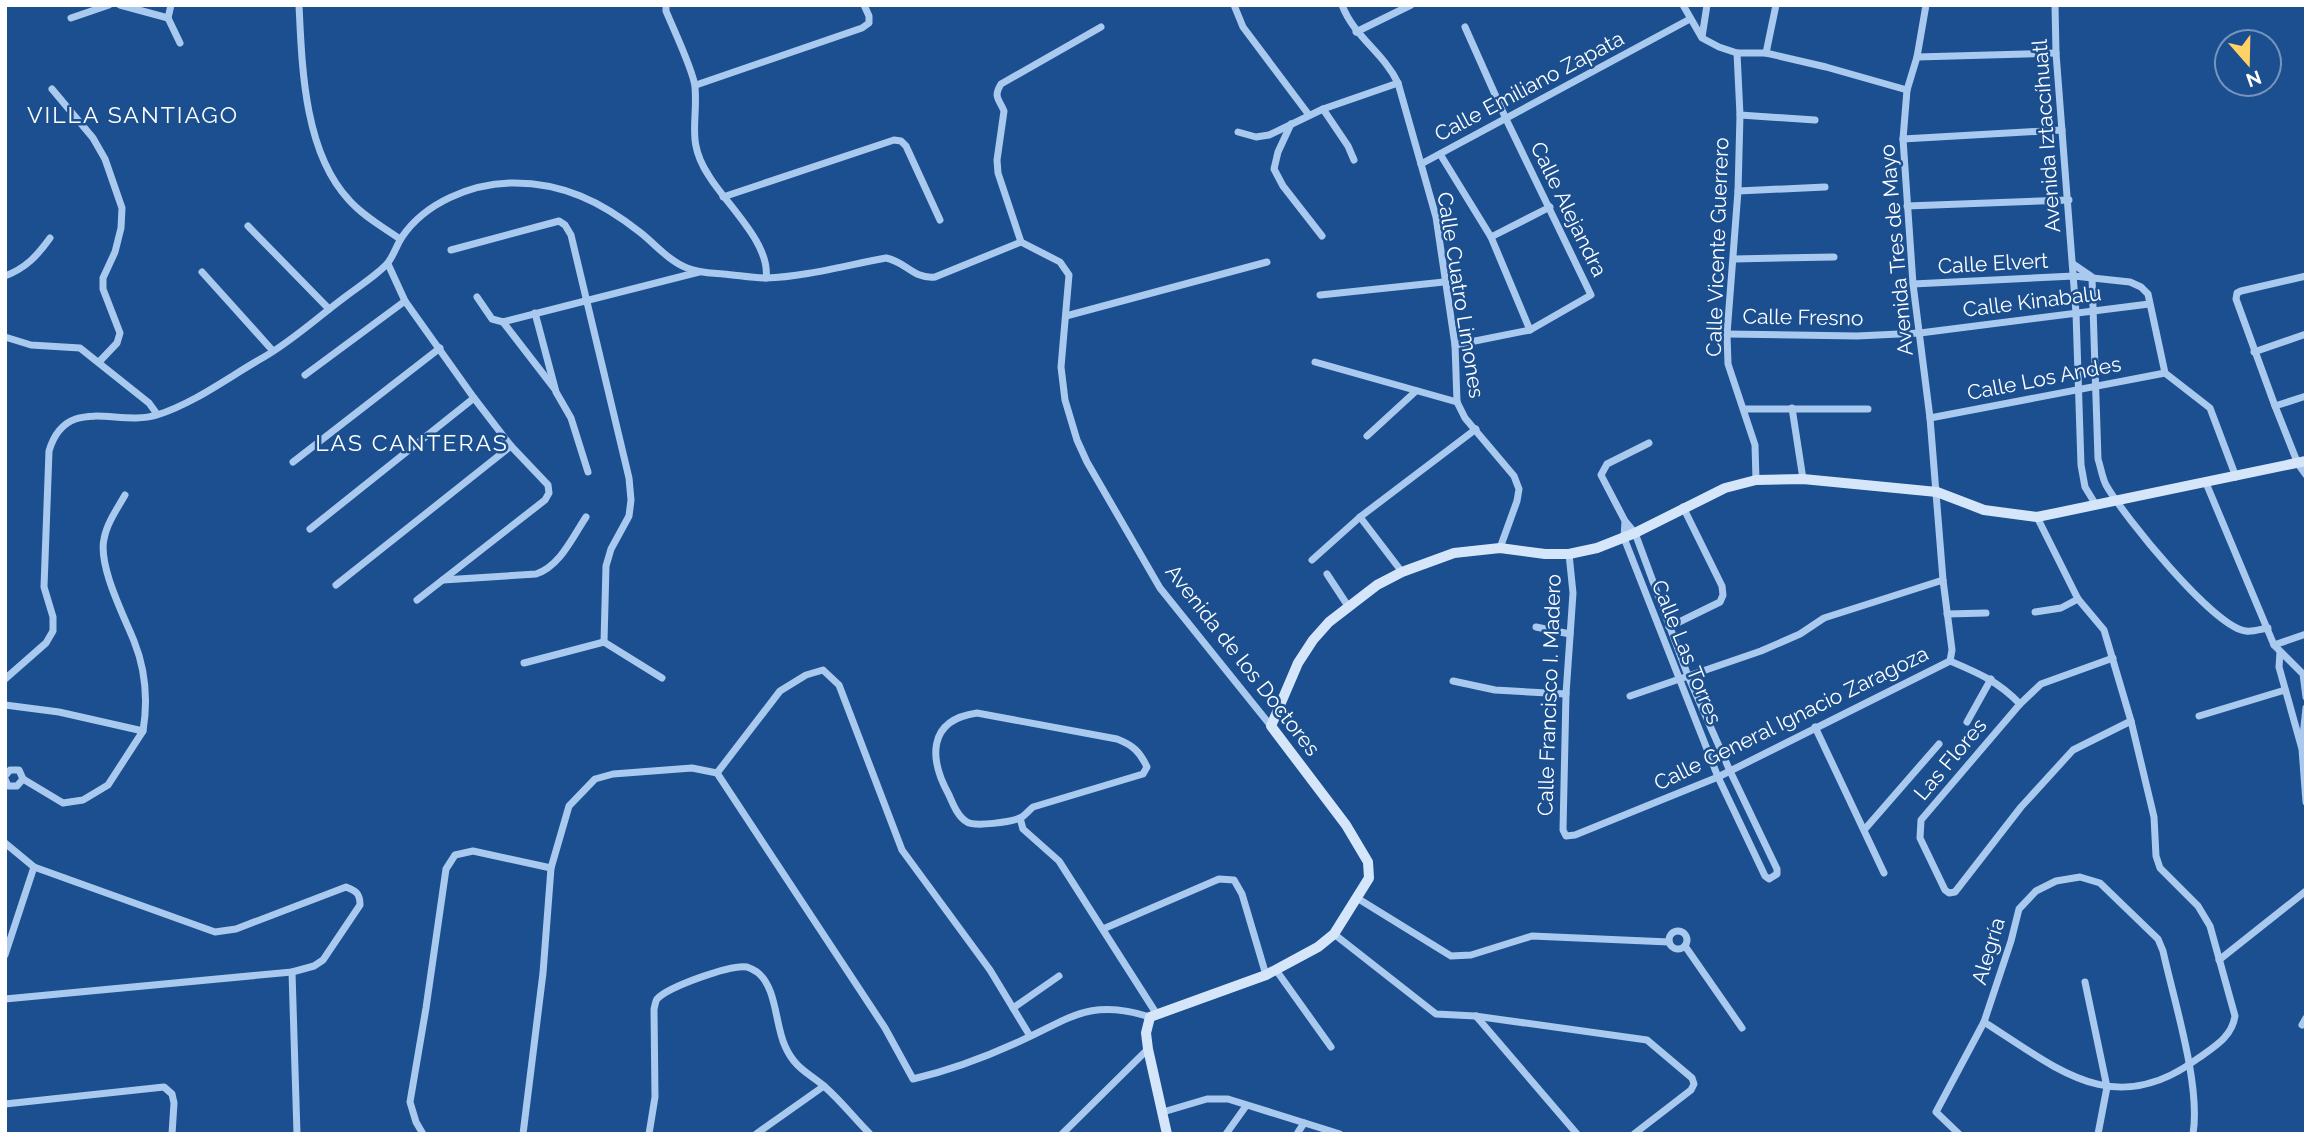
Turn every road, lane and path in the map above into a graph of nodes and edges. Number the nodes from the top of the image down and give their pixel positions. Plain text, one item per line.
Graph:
1 (109, 5) edge
2 (120, 5) edge
3 (171, 5) edge
4 (299, 5) edge
5 (666, 5) edge
6 (864, 5) edge
7 (1234, 5) edge
8 (1342, 5) edge
9 (1411, 5) edge
10 (1683, 5) edge
11 (1707, 5) edge
12 (1776, 5) edge
13 (1926, 5) edge
14 (2056, 5) edge
15 (71, 18) dead end
16 (168, 18) junction
17 (1690, 19) junction
18 (1101, 27) dead end
19 (1465, 27) dead end
20 (1356, 32) junction
21 (1702, 38) junction
22 (180, 43) dead end
23 (1737, 53) junction
24 (1766, 53) junction
25 (2056, 54) junction
26 (1917, 57) junction
27 (1398, 83) junction
28 (696, 85) junction
29 (52, 89) dead end
30 (1907, 90) junction
31 (1323, 109) junction
32 (1740, 115) junction
33 (1309, 116) junction
34 (1506, 119) junction
35 (1815, 120) dead end
36 (1290, 124) junction
37 (2062, 130) junction
38 (1238, 132) dead end
39 (1903, 139) junction
40 (1440, 154) junction
41 (1354, 160) dead end
42 (1421, 164) junction
43 (1825, 187) dead end
44 (1738, 191) junction
45 (723, 197) junction
46 (2068, 200) junction
47 (1550, 206) junction
48 (1907, 206) junction
49 (940, 220) dead end
50 (248, 226) dead end
51 (1322, 236) dead end
52 (1491, 237) junction
53 (50, 239) dead end
54 (400, 239) junction
55 (1021, 242) junction
56 (451, 250) dead end
57 (1834, 257) dead end
58 (1734, 259) junction
59 (1267, 262) dead end
60 (388, 264) junction
61 (2073, 264) junction
62 (202, 272) dead end
63 (700, 272) junction
64 (5, 276) edge
65 (2074, 276) junction
66 (2306, 276) edge
67 (2092, 277) junction
68 (766, 278) junction
69 (1444, 282) junction
70 (1913, 285) junction
71 (1320, 295) dead end
72 (477, 297) dead end
73 (586, 300) junction
74 (405, 301) junction
75 (2149, 304) junction
76 (330, 309) junction
77 (2092, 311) junction
78 (535, 313) junction
79 (2076, 313) junction
80 (1066, 316) junction
81 (503, 322) junction
82 (1530, 330) junction
83 (1920, 333) junction
84 (1727, 334) junction
85 (2306, 334) edge
86 (5, 337) edge
87 (1455, 345) junction
88 (440, 348) junction
89 (273, 352) junction
90 (2254, 352) junction
91 (99, 362) junction
92 (1315, 362) dead end
93 (2165, 373) junction
94 (305, 376) dead end
95 (2096, 386) junction
96 (2078, 389) junction
97 (1416, 391) junction
98 (556, 392) junction
99 (2306, 396) edge
100 (474, 398) junction
101 (1457, 402) junction
102 (2275, 406) junction
103 (1792, 408) junction
104 (1868, 409) dead end
105 (1745, 410) junction
106 (157, 414) junction
107 (1930, 418) junction
108 (1476, 429) junction
109 (1367, 436) dead end
110 (1649, 443) dead end
111 (512, 446) junction
112 (293, 462) dead end
113 (2302, 462) edge
114 (588, 472) dead end
115 (2306, 475) edge
116 (2236, 477) junction
117 (1803, 479) junction
118 (1756, 480) junction
119 (2206, 483) junction
120 (1937, 492) junction
121 (125, 495) dead end
122 (2117, 501) junction
123 (2096, 505) junction
124 (1683, 507) junction
125 (586, 517) dead end
126 (1360, 517) junction
127 (2037, 517) junction
128 (1625, 521) junction
129 (310, 529) dead end
130 (1635, 533) junction
131 (1624, 538) junction
132 (1500, 548) junction
133 (1569, 554) junction
134 (1312, 560) dead end
135 (1402, 572) junction
136 (1327, 574) dead end
137 (443, 580) junction
138 (1943, 580) junction
139 (337, 585) dead end
140 (2078, 599) junction
141 (417, 600) dead end
142 (1348, 606) junction
143 (2035, 612) dead end
144 (1986, 613) dead end
145 (1947, 614) junction
146 (1536, 627) dead end
147 (1669, 627) junction
148 (2268, 628) junction
149 (1570, 634) junction
150 (2306, 634) edge
151 (604, 642) junction
152 (2274, 645) junction
153 (2280, 652) junction
154 (2113, 658) junction
155 (1950, 661) junction
156 (524, 663) dead end
157 (2304, 674) edge
158 (1688, 676) junction
159 (662, 678) dead end
160 (5, 679) edge
161 (1991, 679) junction
162 (1453, 681) dead end
163 (1679, 681) junction
164 (2285, 690) junction
165 (1566, 694) junction
166 (1630, 696) dead end
167 (2306, 697) edge
168 (2020, 704) junction
169 (5, 705) edge
170 (2306, 708) edge
171 (2199, 716) dead end
172 (2131, 721) junction
173 (1967, 722) dead end
174 (1272, 726) junction
175 (1815, 727) junction
176 (143, 731) junction
177 (1939, 744) dead end
178 (2302, 749) junction
179 (1730, 771) junction
180 (717, 773) junction
181 (1718, 777) junction
182 (5, 778) edge
183 (2306, 802) edge
184 (1020, 818) junction
185 (1865, 829) junction
186 (1566, 836) joint
187 (5, 843) edge
188 (34, 867) junction
189 (551, 868) junction
190 (1884, 873) dead end
191 (2306, 891) edge
192 (1357, 898) junction
193 (1103, 929) junction
194 (1334, 933) junction
195 (1669, 942) junction
196 (1685, 946) junction
197 (5, 955) edge
198 (2219, 960) junction
199 (292, 972) junction
200 (1271, 973) junction
201 (1059, 976) dead end
202 (2085, 982) dead end
203 (5, 999) edge
204 (1013, 1008) junction
205 (1153, 1015) junction
206 (1475, 1016) junction
207 (1984, 1021) junction
208 (1742, 1028) dead end
209 (1030, 1036) junction
210 (1331, 1047) dead end
211 (1148, 1049) junction
212 (2189, 1065) junction
213 (824, 1086) junction
214 (2107, 1087) junction
215 (5, 1104) edge
216 (1245, 1106) junction
217 (1163, 1112) junction
218 (1304, 1123) junction
219 (172, 1134) edge
220 (297, 1134) edge
221 (423, 1134) edge
222 (523, 1134) edge
223 (649, 1134) edge
224 (756, 1134) edge
225 (870, 1134) edge
226 (1062, 1134) edge
227 (1167, 1134) edge
228 (1226, 1134) edge
229 (1297, 1134) edge
230 (1340, 1134) edge
231 (1577, 1134) edge
232 (1634, 1134) edge
233 (1959, 1134) edge
234 (2098, 1134) edge
235 (2193, 1134) edge

1 - 15 street
2 - 16 street
3 - 16 street
4 - 54 street
5 - 28 street
6 - 28 street
7 - 33 street
8 - 20 street, Calle Cuatro Limones
9 - 20 street
10 - 17 street
11 - 21 street
12 - 24 street
13 - 26 street, Avenida Tres de Mayo
14 - 25 street, Avenida Iztaccíhuatl
16 - 22 street
17 - 21 street
17 - 34 street, Calle Emiliano Zapata
18 - 55 street
19 - 34 street, Calle Alejandra
20 - 27 street, Calle Cuatro Limones
21 - 23 street
23 - 24 street
23 - 32 street, Calle Vicente Guerrero
24 - 30 street
25 - 26 street
25 - 37 street, Avenida Iztaccíhuatl
26 - 30 street, Avenida Tres de Mayo
27 - 31 street
27 - 42 street, Calle Cuatro Limones
28 - 45 street
29 - 91 street
30 - 39 street, Avenida Tres de Mayo
31 - 33 street
31 - 41 street
32 - 35 street
32 - 44 street, Calle Vicente Guerrero
33 - 36 street
34 - 40 street, Calle Emiliano Zapata
34 - 47 street, Calle Alejandra
36 - 38 street
36 - 51 street
37 - 39 street
37 - 46 street, Avenida Iztaccíhuatl
39 - 48 street, Avenida Tres de Mayo
40 - 42 street, Calle Emiliano Zapata
40 - 52 street
42 - 69 street, Calle Cuatro Limones
43 - 44 street
44 - 58 street, Calle Vicente Guerrero
45 - 49 street
45 - 68 street
46 - 48 street
46 - 61 street, Avenida Iztaccíhuatl
47 - 52 street
47 - 82 street, Calle Alejandra
48 - 70 street, Avenida Tres de Mayo
50 - 76 street
52 - 82 street
53 - 64 street
54 - 60 street
54 - 63 street
55 - 68 street
55 - 80 street, Avenida de los Doctores
56 - 73 street
57 - 58 street
58 - 84 street, Calle Vicente Guerrero
59 - 80 street
60 - 74 street
60 - 76 street
61 - 65 street, Avenida Iztaccíhuatl
61 - 67 street
62 - 89 street
63 - 68 street
63 - 73 street
65 - 67 street, Calle Elvert
65 - 70 street, Calle Elvert
65 - 79 street, Avenida Iztaccíhuatl
66 - 90 street
67 - 75 street, Calle Elvert
67 - 77 street
69 - 71 street
69 - 87 street, Calle Cuatro Limones
70 - 83 street, Avenida Tres de Mayo
72 - 81 street
73 - 78 street
73 - 151 street
74 - 88 street
74 - 94 street
75 - 77 street, Calle Kinabalu
75 - 93 street
76 - 89 street
77 - 79 street, Calle Kinabalu
77 - 95 street
78 - 81 street
78 - 98 street
79 - 83 street, Calle Kinabalu
79 - 96 street, Avenida Iztaccíhuatl
80 - 174 street, Avenida de los Doctores
81 - 98 street
82 - 87 street, Calle Alejandra
83 - 84 street, Calle Fresno
83 - 107 street, Avenida Tres de Mayo
84 - 105 street, Calle Vicente Guerrero
85 - 90 street
86 - 91 street
87 - 101 street, Calle Cuatro Limones
88 - 100 street
88 - 112 street
89 - 106 street
90 - 102 street
91 - 106 street
92 - 97 street
93 - 95 street, Calle Los Andes
93 - 116 street
95 - 96 street, Calle Los Andes
95 - 122 street
96 - 107 street, Calle Los Andes
96 - 123 street, Avenida Iztaccíhuatl
97 - 101 street
97 - 109 street
98 - 114 street
99 - 102 street
100 - 111 street
100 - 129 street
101 - 108 street, Calle Cuatro Limones
102 - 113 street
103 - 104 street
103 - 105 street
103 - 117 street
105 - 118 street, Calle Vicente Guerrero
106 - 160 street
107 - 120 street, Avenida Tres de Mayo
108 - 126 street
108 - 132 street, Calle Cuatro Limones
110 - 128 street, Calle Las Torres
111 - 137 street
111 - 139 street
113 - 115 street
113 - 116 main road
116 - 119 main road
117 - 118 main road
117 - 120 main road
118 - 124 main road
119 - 122 main road
119 - 148 street
120 - 127 main road
120 - 138 street, Calle General Ignacio Zaragoza
121 - 176 street
122 - 123 main road
122 - 148 street
123 - 127 main road
124 - 130 main road
124 - 147 street
125 - 137 street
126 - 134 street
126 - 135 street
127 - 140 street
128 - 130 street, Calle Las Torres
128 - 131 street
130 - 131 main road
130 - 147 street, Calle Las Torres
131 - 133 main road
131 - 163 street, Calle Las Torres
132 - 133 main road
132 - 135 main road
133 - 149 street, Calle Francisco I. Madero
135 - 142 main road
136 - 142 street
137 - 141 street
138 - 145 street, Calle General Ignacio Zaragoza
138 - 158 street
140 - 143 street
140 - 154 street
142 - 174 main road
144 - 145 street
145 - 155 street, Calle General Ignacio Zaragoza
146 - 149 street
147 - 158 street, Calle Las Torres
148 - 152 street
149 - 165 street, Calle Francisco I. Madero
150 - 152 street
151 - 156 street
151 - 159 street
152 - 153 street
153 - 157 street
153 - 164 street
154 - 168 street, Las Flores
154 - 172 street
155 - 161 street
155 - 175 street, Calle General Ignacio Zaragoza
157 - 167 street
158 - 163 street
158 - 179 street, Calle Las Torres
161 - 168 street
161 - 173 street
162 - 165 street
163 - 166 street
163 - 181 street, Calle Las Torres
164 - 171 street
164 - 178 street
165 - 186 street, Calle Francisco I. Madero
168 - 172 street, Las Flores
169 - 176 street
170 - 178 street
172 - 198 street
174 - 192 main road, Avenida de los Doctores
175 - 179 street, Calle General Ignacio Zaragoza
175 - 185 street
176 - 182 street
177 - 185 street
178 - 183 street
179 - 181 street, Calle General Ignacio Zaragoza
179 - 181 street, Calle Las Torres
180 - 189 street
180 - 204 street
180 - 209 street
181 - 186 street, Calle General Ignacio Zaragoza
184 - 184 street
184 - 193 street
185 - 190 street
187 - 188 street
188 - 197 street
188 - 199 street
189 - 221 street
189 - 222 street
191 - 198 street
192 - 194 main road, Avenida de los Doctores
192 - 195 street
193 - 200 street
193 - 205 street
194 - 200 main road, Avenida de los Doctores
194 - 206 street
195 - 196 street
195 - 196 street
196 - 208 street
198 - 212 street
199 - 203 street
199 - 220 street
200 - 205 main road, Avenida de los Doctores
200 - 210 street
201 - 204 street
202 - 214 street
204 - 209 street
205 - 209 street
205 - 211 main road
206 - 231 street
206 - 232 street
207 - 212 street, Alegría
207 - 214 street
207 - 233 street, Alegría
211 - 217 main road
211 - 226 street
212 - 214 street
212 - 235 street, Alegría
213 - 223 street
213 - 224 street
213 - 225 street
214 - 234 street
215 - 219 street
216 - 217 street
216 - 218 street
216 - 228 street
217 - 227 main road
218 - 229 street
218 - 230 street

